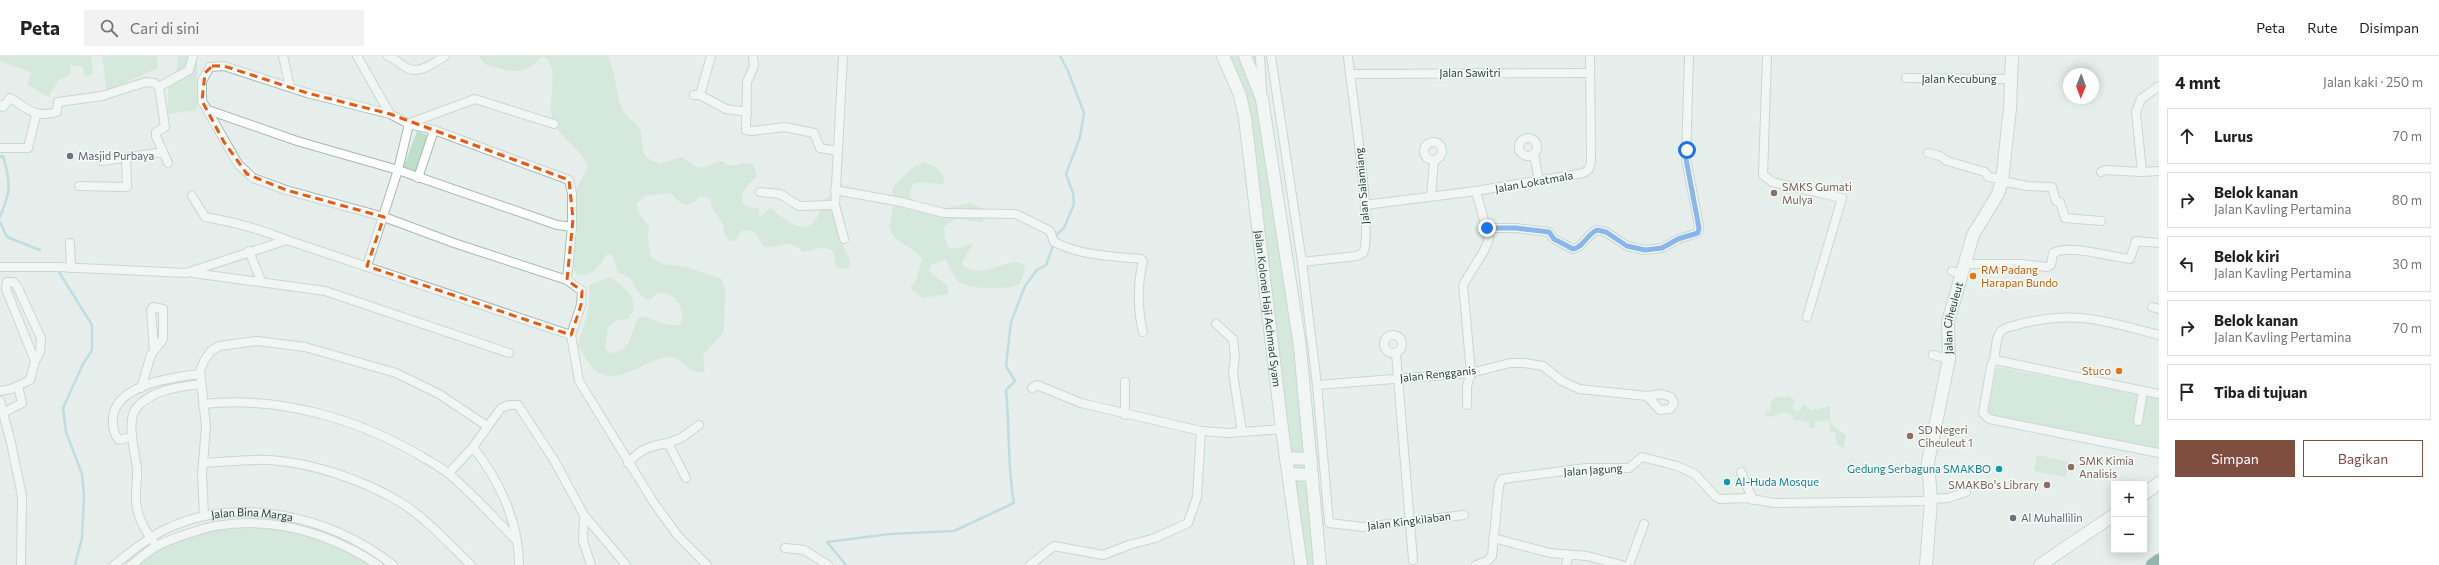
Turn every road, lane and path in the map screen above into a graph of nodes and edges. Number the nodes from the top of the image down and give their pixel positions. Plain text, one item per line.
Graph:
1 (193, 56) edge
2 (283, 56) edge
3 (357, 56) edge
4 (388, 56) edge
5 (445, 56) edge
6 (711, 56) edge
7 (753, 56) edge
8 (843, 56) edge
9 (1223, 56) edge
10 (1245, 56) edge
11 (1260, 56) edge
12 (1271, 56) edge
13 (1348, 56) edge
14 (1590, 56) edge
15 (1690, 56) edge
16 (1767, 56) edge
17 (2012, 56) edge
18 (1590, 73) junction
19 (1350, 74) junction
20 (1906, 78) dead end
21 (2011, 79) junction
22 (2159, 86) edge
23 (159, 87) junction
24 (290, 87) junction
25 (1262, 99) junction
26 (0, 106) edge
27 (208, 110) junction
28 (747, 112) junction
29 (390, 114) junction
30 (36, 115) junction
31 (409, 124) junction
32 (554, 124) dead end
33 (434, 130) junction
34 (0, 148) edge
35 (837, 151) junction
36 (163, 152) junction
37 (1928, 153) dead end
38 (1534, 154) dead end
39 (126, 158) junction
40 (102, 161) dead end
41 (1434, 161) dead end
42 (168, 163) dead end
43 (398, 170) junction
44 (2159, 171) edge
45 (2101, 172) dead end
46 (2142, 172) junction
47 (418, 178) junction
48 (2002, 180) junction
49 (1539, 181) junction
50 (79, 186) dead end
51 (835, 190) junction
52 (1476, 191) junction
53 (760, 192) dead end
54 (192, 196) dead end
55 (1431, 196) junction
56 (835, 205) junction
57 (1365, 205) junction
58 (384, 216) junction
59 (2101, 222) dead end
60 (572, 227) junction
61 (1487, 228) junction
62 (844, 239) dead end
63 (287, 240) junction
64 (70, 243) dead end
65 (2159, 243) edge
66 (249, 251) junction
67 (1302, 262) junction
68 (367, 266) junction
69 (0, 267) edge
70 (71, 268) junction
71 (1960, 270) junction
72 (192, 273) junction
73 (567, 280) junction
74 (261, 281) junction
75 (1807, 317) dead end
76 (1216, 324) dead end
77 (1143, 332) dead end
78 (2159, 334) edge
79 (571, 335) junction
80 (154, 350) dead end
81 (509, 353) dead end
82 (1396, 353) dead end
83 (1933, 355) dead end
84 (1949, 359) junction
85 (35, 360) junction
86 (1995, 360) junction
87 (1471, 372) junction
88 (200, 374) junction
89 (1399, 378) junction
90 (1125, 382) dead end
91 (201, 384) junction
92 (1317, 385) junction
93 (18, 386) junction
94 (141, 388) junction
95 (1032, 388) dead end
96 (0, 391) edge
97 (2143, 391) junction
98 (2159, 394) edge
99 (1647, 396) dead end
100 (0, 401) edge
101 (203, 404) junction
102 (1467, 405) dead end
103 (3, 413) junction
104 (1126, 415) junction
105 (2138, 421) dead end
106 (700, 425) dead end
107 (487, 426) junction
108 (1282, 429) junction
109 (1201, 431) junction
110 (1242, 432) junction
111 (132, 437) junction
112 (668, 443) junction
113 (473, 447) junction
114 (2159, 453) edge
115 (1286, 458) junction
116 (1311, 459) junction
117 (203, 463) junction
118 (628, 463) junction
119 (1741, 472) dead end
120 (449, 473) junction
121 (1289, 474) junction
122 (1312, 475) junction
123 (686, 478) dead end
124 (2159, 483) edge
125 (1966, 492) dead end
126 (2147, 492) edge
127 (1753, 500) junction
128 (1931, 500) junction
129 (204, 515) junction
130 (584, 515) junction
131 (1464, 515) dead end
132 (2111, 517) edge
133 (1410, 520) junction
134 (1644, 524) dead end
135 (150, 538) junction
136 (1493, 538) junction
137 (516, 540) junction
138 (156, 546) junction
139 (785, 548) dead end
140 (1569, 555) junction
141 (1413, 560) dead end
142 (2159, 560) edge
143 (21, 565) edge
144 (114, 565) edge
145 (131, 565) edge
146 (378, 565) edge
147 (393, 565) edge
148 (471, 565) edge
149 (519, 565) edge
150 (591, 565) edge
151 (626, 565) edge
152 (707, 565) edge
153 (828, 565) edge
154 (1030, 565) edge
155 (1301, 565) edge
156 (1320, 565) edge
157 (1476, 565) edge
158 (1566, 565) edge
159 (1622, 565) edge
160 (1629, 565) edge
161 (1926, 565) edge
162 (2040, 565) edge
163 (2152, 565) edge

1 - 23 street
2 - 24 street
3 - 29 street
4 - 5 street
6 - 28 street
7 - 28 street
8 - 35 street
9 - 108 main road, Jalan Kolonel Haji Achmad Syam
10 - 25 main road
11 - 25 street
12 - 67 street
13 - 19 street, Jalan Salamiang
14 - 18 street, Jalan Lokatmala
15 - 61 street
16 - 75 street
17 - 21 main road, Jalan Ciheuleut
18 - 19 street, Jalan Sawitri
18 - 49 street, Jalan Lokatmala
19 - 57 street, Jalan Salamiang
20 - 21 street, Jalan Kecubung
21 - 48 main road, Jalan Ciheuleut
22 - 46 street
23 - 30 street
23 - 36 street
24 - 27 street
24 - 29 street
25 - 116 main road
26 - 30 street
27 - 43 street
27 - 58 street
28 - 35 street
29 - 31 street
30 - 34 street
31 - 32 street
31 - 33 street
31 - 43 street
33 - 47 street
33 - 60 street
35 - 51 street
36 - 39 street
36 - 42 street
37 - 48 street
38 - 49 street
39 - 40 street
39 - 50 street
41 - 55 street
43 - 47 street
43 - 58 street
44 - 46 street
45 - 46 street
47 - 60 street
48 - 59 street
48 - 71 main road, Jalan Ciheuleut
49 - 52 street, Jalan Lokatmala
51 - 56 street
51 - 77 street
52 - 55 street, Jalan Lokatmala
52 - 61 street
53 - 56 street
54 - 63 street
55 - 57 street, Jalan Lokatmala
56 - 62 street
57 - 67 street, Jalan Salamiang
58 - 68 street
58 - 73 street
60 - 73 street
61 - 87 street
63 - 66 street
63 - 68 street
64 - 70 street
65 - 71 street
66 - 72 street
66 - 74 street
67 - 92 street
68 - 79 street
69 - 70 street
70 - 72 street
71 - 84 main road, Jalan Ciheuleut
72 - 74 street
73 - 79 street
74 - 81 street
76 - 110 street
78 - 86 street
79 - 118 street
80 - 94 street
82 - 89 street
83 - 84 street
84 - 128 main road, Jalan Ciheuleut
85 - 85 street
85 - 93 street
86 - 97 street
86 - 114 street
87 - 89 street, Jalan Rengganis
87 - 99 street, Jalan Rengganis
87 - 102 street
88 - 91 street
88 - 94 street
88 - 107 street
89 - 92 street, Jalan Rengganis
89 - 133 street
90 - 104 street
91 - 101 street
91 - 111 street
92 - 133 street, Jalan Kingkilaban
93 - 96 street
93 - 103 street
94 - 111 street
95 - 104 street
97 - 98 street
97 - 105 street
100 - 103 street
101 - 117 street
101 - 120 street
103 - 143 street
104 - 109 street
106 - 112 street
107 - 113 street
107 - 130 street
108 - 110 street
108 - 115 main road, Jalan Kolonel Haji Achmad Syam
109 - 110 street
109 - 154 street
111 - 135 street
112 - 118 street
112 - 123 street
113 - 120 street
113 - 137 street
115 - 116 main road
115 - 121 main road, Jalan Kolonel Haji Achmad Syam
116 - 122 main road
117 - 129 street
117 - 148 street
118 - 152 street
119 - 127 street
120 - 137 street
121 - 122 main road
121 - 155 main road, Jalan Kolonel Haji Achmad Syam
122 - 156 main road
124 - 126 main road
125 - 128 street, Jalan Jagung
127 - 128 street, Jalan Jagung
127 - 136 street, Jalan Jagung
128 - 161 main road, Jalan Ciheuleut
129 - 135 street, Jalan Bina Marga
129 - 147 street, Jalan Bina Marga
130 - 150 street
130 - 151 street
131 - 133 street, Jalan Kingkilaban
132 - 162 main road
133 - 141 street
134 - 160 street
135 - 138 street
135 - 144 street, Jalan Bina Marga
136 - 140 street
136 - 157 street, Jalan Jagung
137 - 149 street
138 - 145 street, Jalan Bina Marga
138 - 146 street, Jalan Bina Marga
139 - 153 street
140 - 158 street
140 - 159 street
142 - 163 highway

